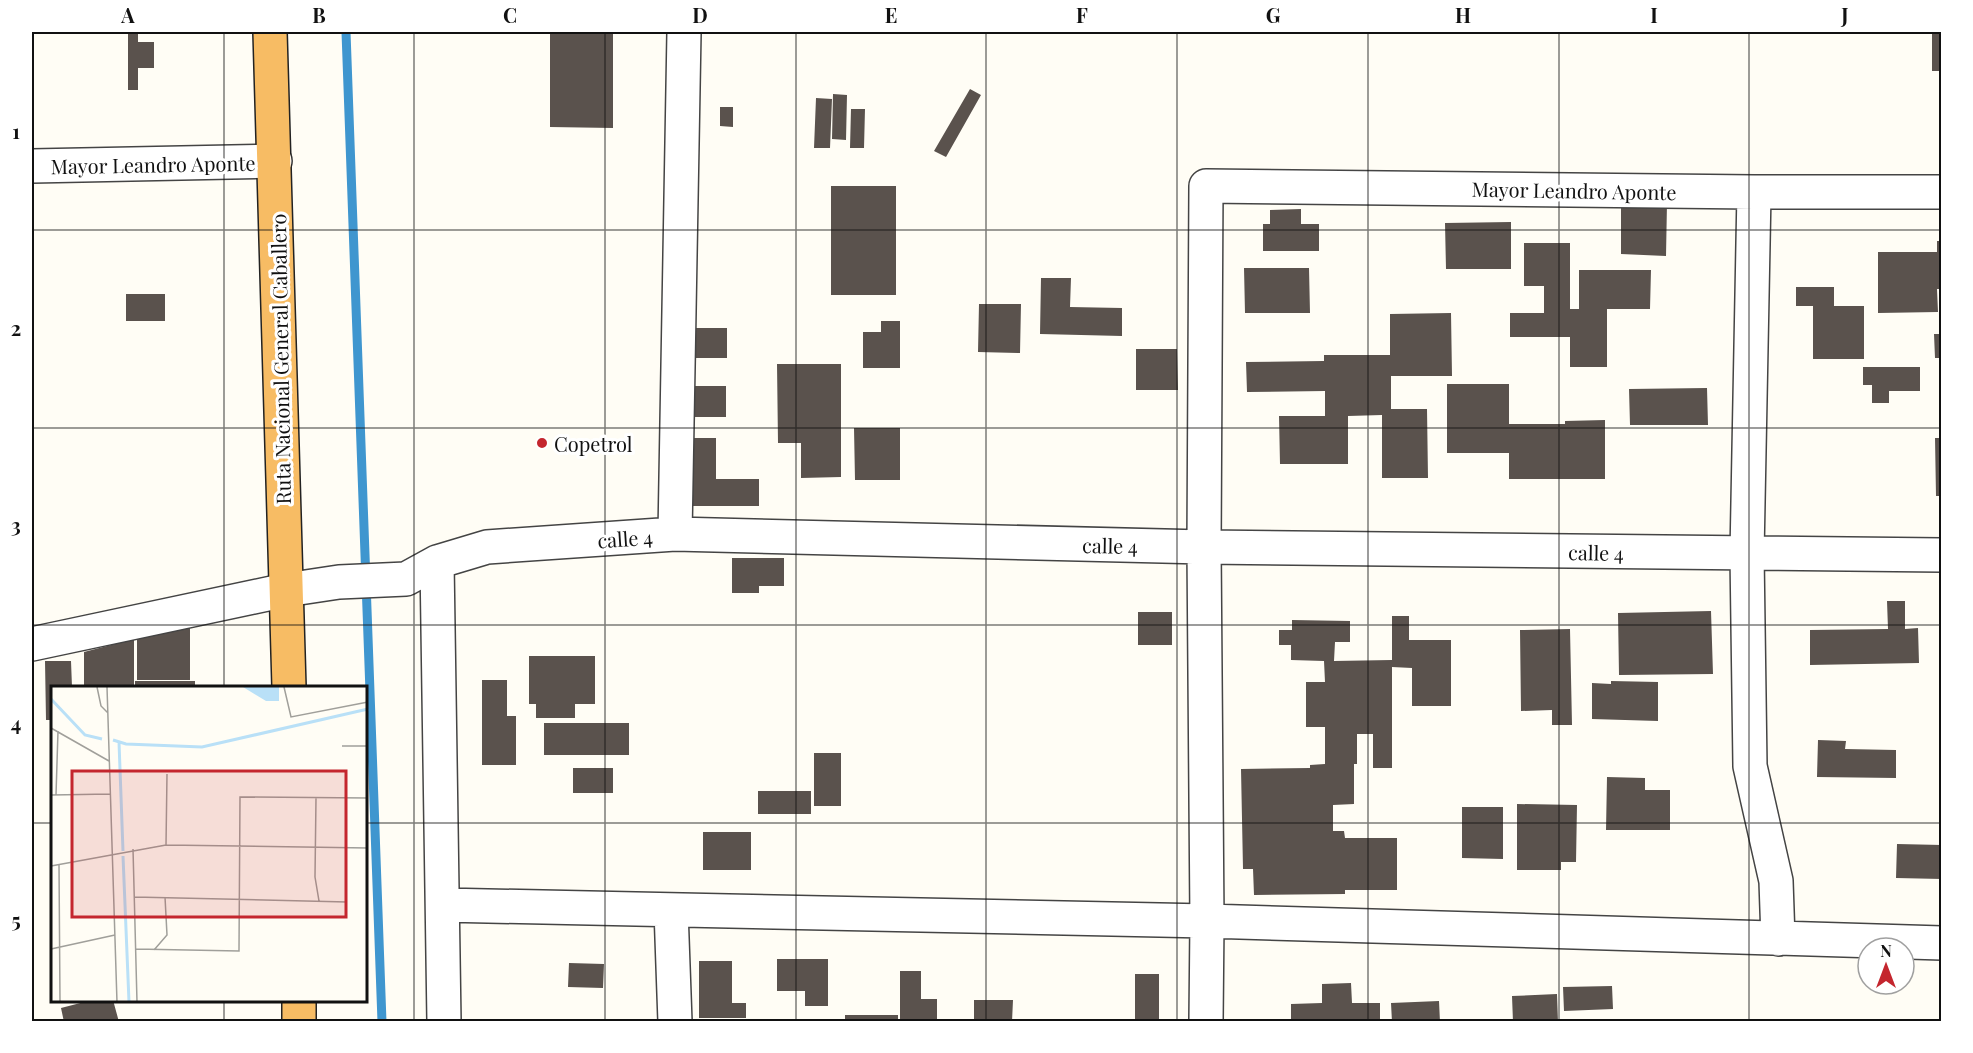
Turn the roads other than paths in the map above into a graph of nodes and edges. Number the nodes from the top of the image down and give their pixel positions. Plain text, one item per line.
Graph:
1 (270, 32) edge
2 (684, 32) edge
3 (275, 162) junction
4 (32, 166) edge
5 (1754, 192) junction
6 (1941, 192) edge
7 (675, 534) junction
8 (1204, 547) junction
9 (1747, 554) junction
10 (1941, 555) edge
11 (437, 562) junction
12 (286, 590) junction
13 (32, 644) edge
14 (289, 686) edge
15 (443, 904) junction
16 (671, 910) junction
17 (1207, 921) junction
18 (1778, 939) junction
19 (1941, 943) edge
20 (299, 1002) edge
21 (299, 1022) edge
22 (444, 1022) edge
23 (675, 1022) edge
24 (1206, 1022) edge

1 - 3 highway, Ruta Nacional General Caballero
2 - 7 street
3 - 4 street, Mayor Leandro Aponte
3 - 12 highway, Ruta Nacional General Caballero
5 - 6 street, Mayor Leandro Aponte
5 - 8 street, Mayor Leandro Aponte
5 - 9 street
7 - 8 street, calle 4
7 - 11 street, calle 4
8 - 9 street, calle 4
8 - 17 street
9 - 10 street, calle 4
9 - 18 street
11 - 12 street, calle 4
11 - 15 street
12 - 13 street, calle 4
12 - 14 highway, Ruta Nacional General Caballero
15 - 16 street
15 - 22 street
16 - 17 street
16 - 23 street
17 - 18 street
17 - 24 street
18 - 19 street
20 - 21 highway

